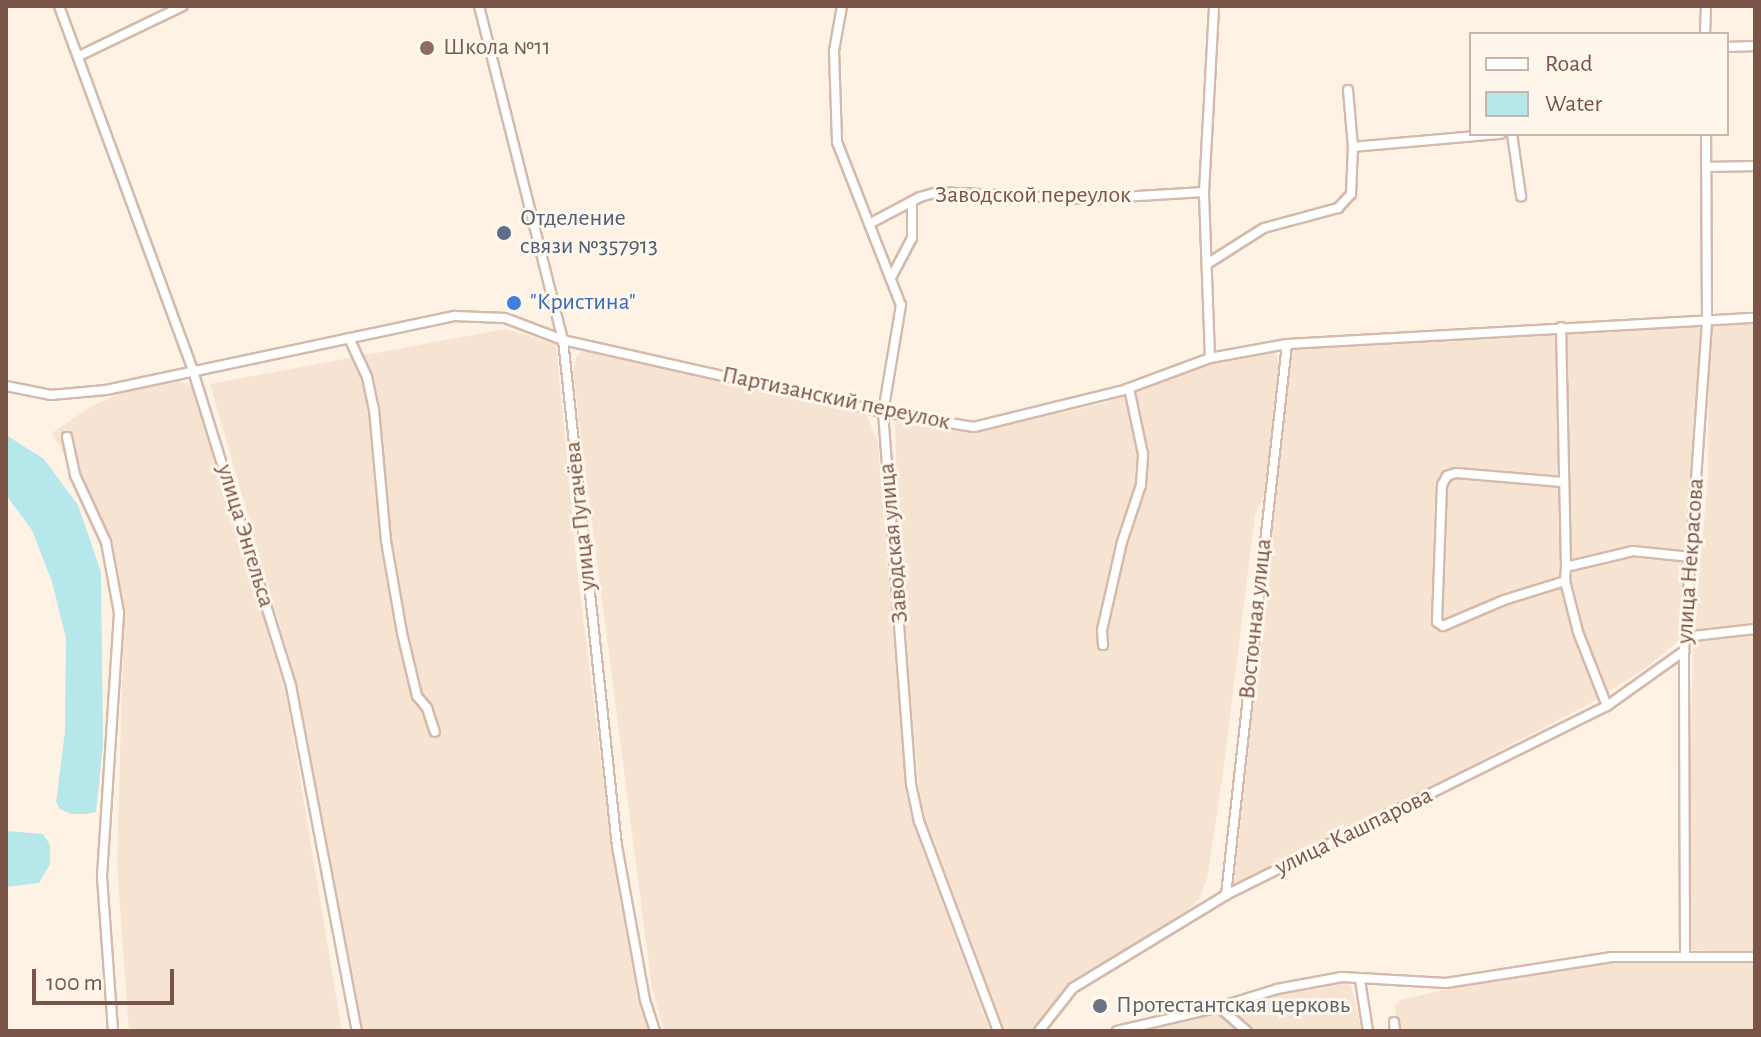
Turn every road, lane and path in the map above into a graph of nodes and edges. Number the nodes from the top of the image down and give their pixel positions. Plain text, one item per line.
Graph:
1 (59, 6) edge
2 (183, 6) edge
3 (479, 6) edge
4 (842, 6) edge
5 (1214, 6) edge
6 (1706, 6) edge
7 (1705, 32) edge
8 (1755, 46) edge
9 (1729, 47) edge
10 (79, 56) junction
11 (1348, 90) dead end
12 (1477, 136) edge
13 (1512, 136) edge
14 (1706, 136) edge
15 (1353, 147) junction
16 (1755, 166) edge
17 (1706, 167) junction
18 (1204, 192) junction
19 (1521, 196) dead end
20 (912, 203) junction
21 (869, 224) junction
22 (1207, 264) junction
23 (891, 278) junction
24 (1707, 318) junction
25 (1755, 318) edge
26 (1561, 327) junction
27 (349, 338) junction
28 (563, 340) junction
29 (1287, 344) junction
30 (1210, 358) junction
31 (193, 371) junction
32 (6, 386) edge
33 (1129, 388) junction
34 (883, 412) junction
35 (67, 437) dead end
36 (1562, 482) junction
37 (1691, 557) junction
38 (1566, 567) junction
39 (1565, 581) junction
40 (1755, 629) edge
41 (1103, 645) dead end
42 (1685, 646) junction
43 (1607, 706) junction
44 (435, 732) dead end
45 (1226, 895) junction
46 (1685, 956) junction
47 (1755, 957) edge
48 (1360, 980) junction
49 (1219, 1007) junction
50 (113, 1031) edge
51 (357, 1031) edge
52 (655, 1031) edge
53 (998, 1031) edge
54 (1039, 1031) edge
55 (1117, 1031) edge
56 (1247, 1031) edge
57 (1368, 1031) edge

1 - 10 street, улица Энгельса
2 - 10 street
3 - 28 street, улица Пугачёва
4 - 21 street, Заводская улица
5 - 18 street
6 - 7 street
8 - 9 street
10 - 31 street, улица Энгельса
11 - 15 street
12 - 15 street
13 - 19 street
14 - 17 street, улица Некрасова
15 - 22 street
16 - 17 street
17 - 24 street, улица Некрасова
18 - 20 street, Заводской переулок
18 - 22 street
20 - 21 street, Заводской переулок
20 - 23 street
21 - 23 street, Заводская улица
22 - 30 street
23 - 34 street, Заводская улица
24 - 25 street, Партизанский переулок
24 - 26 street, Партизанский переулок
24 - 37 street, улица Некрасова
26 - 29 street, Партизанский переулок
26 - 36 street
27 - 28 street, Партизанский переулок
27 - 31 street, Партизанский переулок
27 - 44 street
28 - 34 street, Партизанский переулок
28 - 52 street, улица Пугачёва
29 - 30 street, Партизанский переулок
29 - 45 street, Восточная улица
30 - 33 street, Партизанский переулок
31 - 32 street, Партизанский переулок
31 - 51 street, улица Энгельса
33 - 34 street, Партизанский переулок
33 - 41 street
34 - 53 street, Заводская улица
35 - 50 street
36 - 38 street
36 - 39 street
37 - 38 street
37 - 42 street, улица Некрасова
38 - 39 street
39 - 43 street
40 - 42 street
42 - 43 street, улица Кашпарова
42 - 46 street, улица Некрасова
43 - 45 street, улица Кашпарова
45 - 54 street, улица Кашпарова
46 - 47 street
46 - 48 street
48 - 49 street
48 - 57 street
49 - 55 street
49 - 56 street

